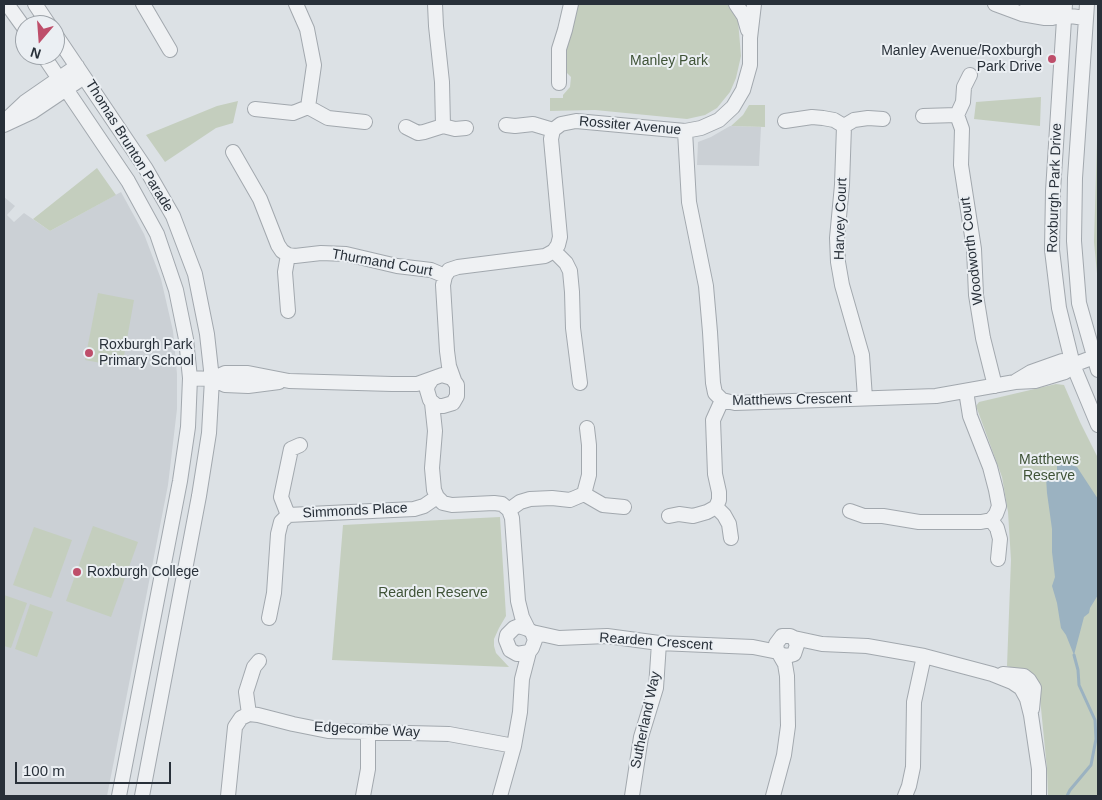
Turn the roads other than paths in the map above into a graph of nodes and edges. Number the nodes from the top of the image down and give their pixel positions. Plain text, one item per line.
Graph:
1 (7, 4) edge
2 (35, 4) edge
3 (143, 4) edge
4 (296, 4) edge
5 (435, 4) edge
6 (571, 4) edge
7 (737, 4) edge
8 (754, 4) edge
9 (995, 4) edge
10 (1027, 4) edge
11 (1058, 10) edge
12 (1086, 11) edge
13 (15, 15) edge
14 (42, 15) edge
15 (750, 38) junction
16 (65, 49) edge
17 (170, 50) dead end
18 (50, 65) edge
19 (81, 72) junction
20 (970, 75) dead end
21 (559, 83) dead end
22 (63, 84) junction
23 (308, 107) junction
24 (255, 109) dead end
25 (923, 116) dead end
26 (957, 116) junction
27 (883, 119) dead end
28 (786, 121) dead end
29 (365, 122) dead end
30 (4, 124) edge
31 (506, 125) dead end
32 (443, 126) junction
33 (844, 126) junction
34 (406, 127) dead end
35 (466, 128) dead end
36 (553, 130) junction
37 (685, 131) junction
38 (233, 152) dead end
39 (554, 251) junction
40 (288, 255) junction
41 (445, 276) junction
42 (288, 311) dead end
43 (446, 351) junction
44 (210, 361) junction
45 (1096, 364) edge
46 (1069, 365) junction
47 (190, 378) junction
48 (433, 378) junction
49 (212, 379) junction
50 (225, 379) junction
51 (454, 380) junction
52 (580, 383) dead end
53 (392, 384) junction
54 (995, 386) junction
55 (966, 391) junction
56 (211, 398) junction
57 (865, 398) junction
58 (722, 400) junction
59 (431, 402) junction
60 (453, 403) junction
61 (1096, 420) edge
62 (587, 428) dead end
63 (434, 431) junction
64 (300, 445) dead end
65 (584, 494) junction
66 (437, 497) junction
67 (624, 507) dead end
68 (716, 507) junction
69 (509, 510) junction
70 (850, 511) dead end
71 (288, 516) junction
72 (669, 516) dead end
73 (991, 520) junction
74 (731, 538) dead end
75 (998, 559) dead end
76 (518, 601) junction
77 (269, 618) dead end
78 (530, 630) junction
79 (510, 631) junction
80 (559, 638) junction
81 (659, 644) junction
82 (779, 648) junction
83 (794, 648) junction
84 (510, 650) junction
85 (530, 650) junction
86 (924, 656) junction
87 (259, 661) dead end
88 (787, 676) junction
89 (522, 679) junction
90 (249, 714) junction
91 (368, 733) junction
92 (514, 746) junction
93 (119, 796) edge
94 (142, 796) edge
95 (228, 796) edge
96 (363, 796) edge
97 (500, 796) edge
98 (632, 796) edge
99 (773, 796) edge
100 (905, 796) edge
101 (1039, 796) edge

1 - 13 street
2 - 14 street
3 - 17 street
4 - 23 street
5 - 32 street
6 - 21 street
7 - 8 street
7 - 15 street, Rossiter Avenue
8 - 15 street, Rossiter Avenue
9 - 11 street
10 - 11 street
11 - 12 street
11 - 46 street, Roxburgh Park Drive
12 - 45 street, Roxburgh Park Drive
15 - 37 street, Rossiter Avenue
16 - 19 street, Thomas Brunton Parade
18 - 22 street, Thomas Brunton Parade
19 - 22 street
19 - 44 street, Thomas Brunton Parade
20 - 26 street, Woodworth Court
22 - 30 street
22 - 47 street, Thomas Brunton Parade
23 - 24 street
23 - 29 street
25 - 26 street
26 - 54 street, Woodworth Court
27 - 33 street
28 - 33 street
31 - 36 street
32 - 34 street
32 - 35 street
33 - 57 street, Harvey Court
36 - 37 street, Rossiter Avenue
36 - 39 street
37 - 58 street, Matthews Crescent
38 - 40 street
39 - 41 street
39 - 52 street
40 - 41 street, Thurmand Court
40 - 42 street
41 - 43 street
43 - 48 street
43 - 51 street
44 - 49 street, Thomas Brunton Parade
44 - 50 street
45 - 46 street, Matthews Crescent
46 - 54 street, Matthews Crescent
46 - 61 street, Roxburgh Park Drive
47 - 49 street
47 - 93 street, Thomas Brunton Parade
48 - 51 street
48 - 53 street
48 - 59 street
49 - 50 street
49 - 56 street, Thomas Brunton Parade
50 - 53 street
50 - 56 street
51 - 60 street
53 - 59 street
54 - 55 street, Matthews Crescent
55 - 57 street, Matthews Crescent
55 - 73 street
56 - 94 street, Thomas Brunton Parade
57 - 58 street, Matthews Crescent
58 - 68 street
59 - 60 street
59 - 63 street
60 - 63 street
62 - 65 street
63 - 66 street
64 - 71 street
65 - 67 street
65 - 69 street
66 - 69 street
66 - 71 street, Simmonds Place
68 - 72 street
68 - 74 street
69 - 76 street
70 - 73 street
71 - 77 street, Simmonds Place
73 - 75 street
76 - 78 street
76 - 79 street
78 - 79 street
78 - 80 street, Rearden Crescent
78 - 85 street
79 - 84 street
80 - 81 street, Rearden Crescent
80 - 85 street, Rearden Crescent
81 - 82 street, Rearden Crescent
81 - 98 street, Sutherland Way
82 - 83 street
82 - 83 street
82 - 88 street
83 - 86 street
83 - 88 street
84 - 85 street
84 - 89 street
85 - 89 street
86 - 100 street
86 - 101 street
87 - 90 street
88 - 99 street
89 - 92 street
90 - 91 street, Edgecombe Way
90 - 95 street
91 - 92 street, Edgecombe Way
91 - 96 street
92 - 97 street

